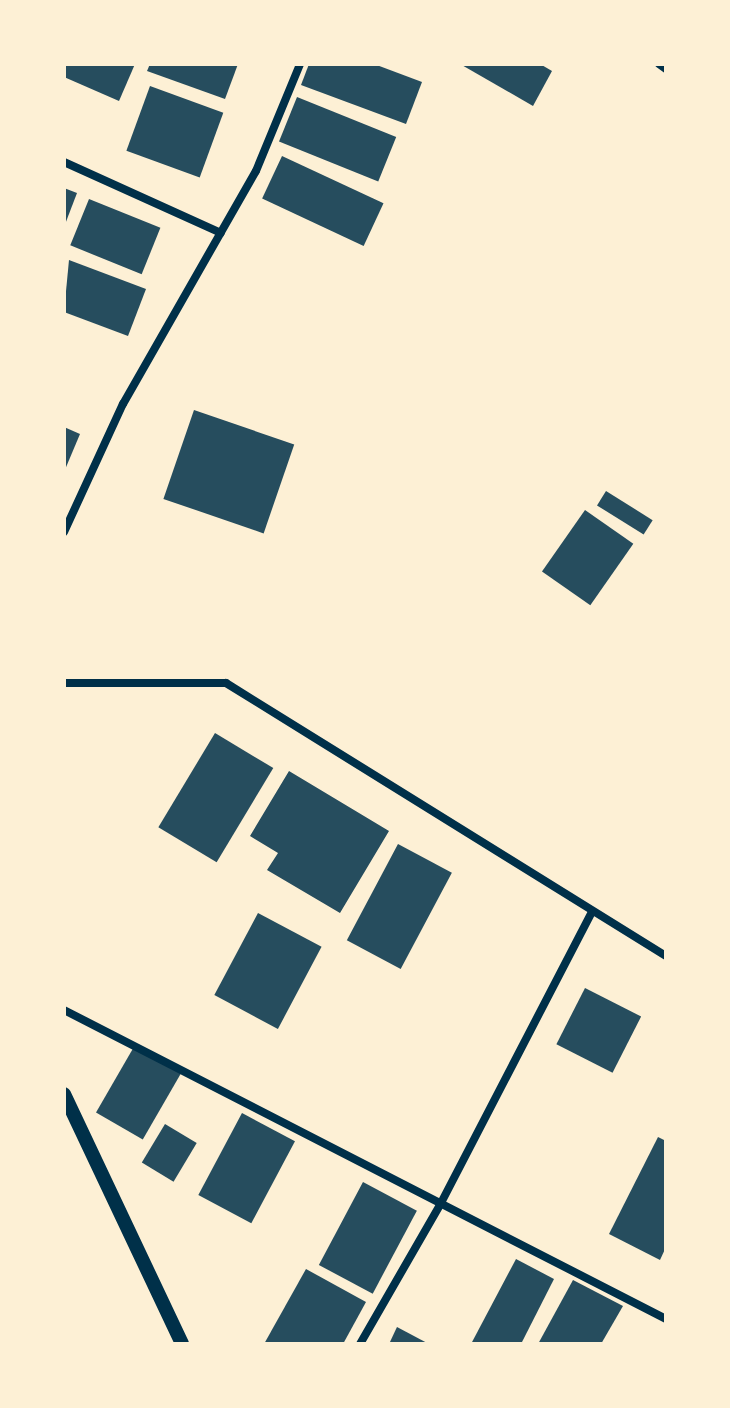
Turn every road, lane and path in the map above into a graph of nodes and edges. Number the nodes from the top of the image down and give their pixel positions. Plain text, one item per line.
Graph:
1 (300, 64) edge
2 (659, 64) edge
3 (666, 69) edge
4 (64, 162) edge
5 (221, 233) junction
6 (64, 532) edge
7 (64, 683) edge
8 (592, 912) junction
9 (666, 956) edge
10 (64, 1010) edge
11 (64, 1094) edge
12 (441, 1203) junction
13 (666, 1319) edge
14 (182, 1344) edge
15 (360, 1344) edge

1 - 5 street
2 - 3 street
4 - 5 street
5 - 6 street
7 - 8 street
8 - 9 street
8 - 12 street
10 - 12 street
11 - 14 street
12 - 13 street
12 - 15 street

